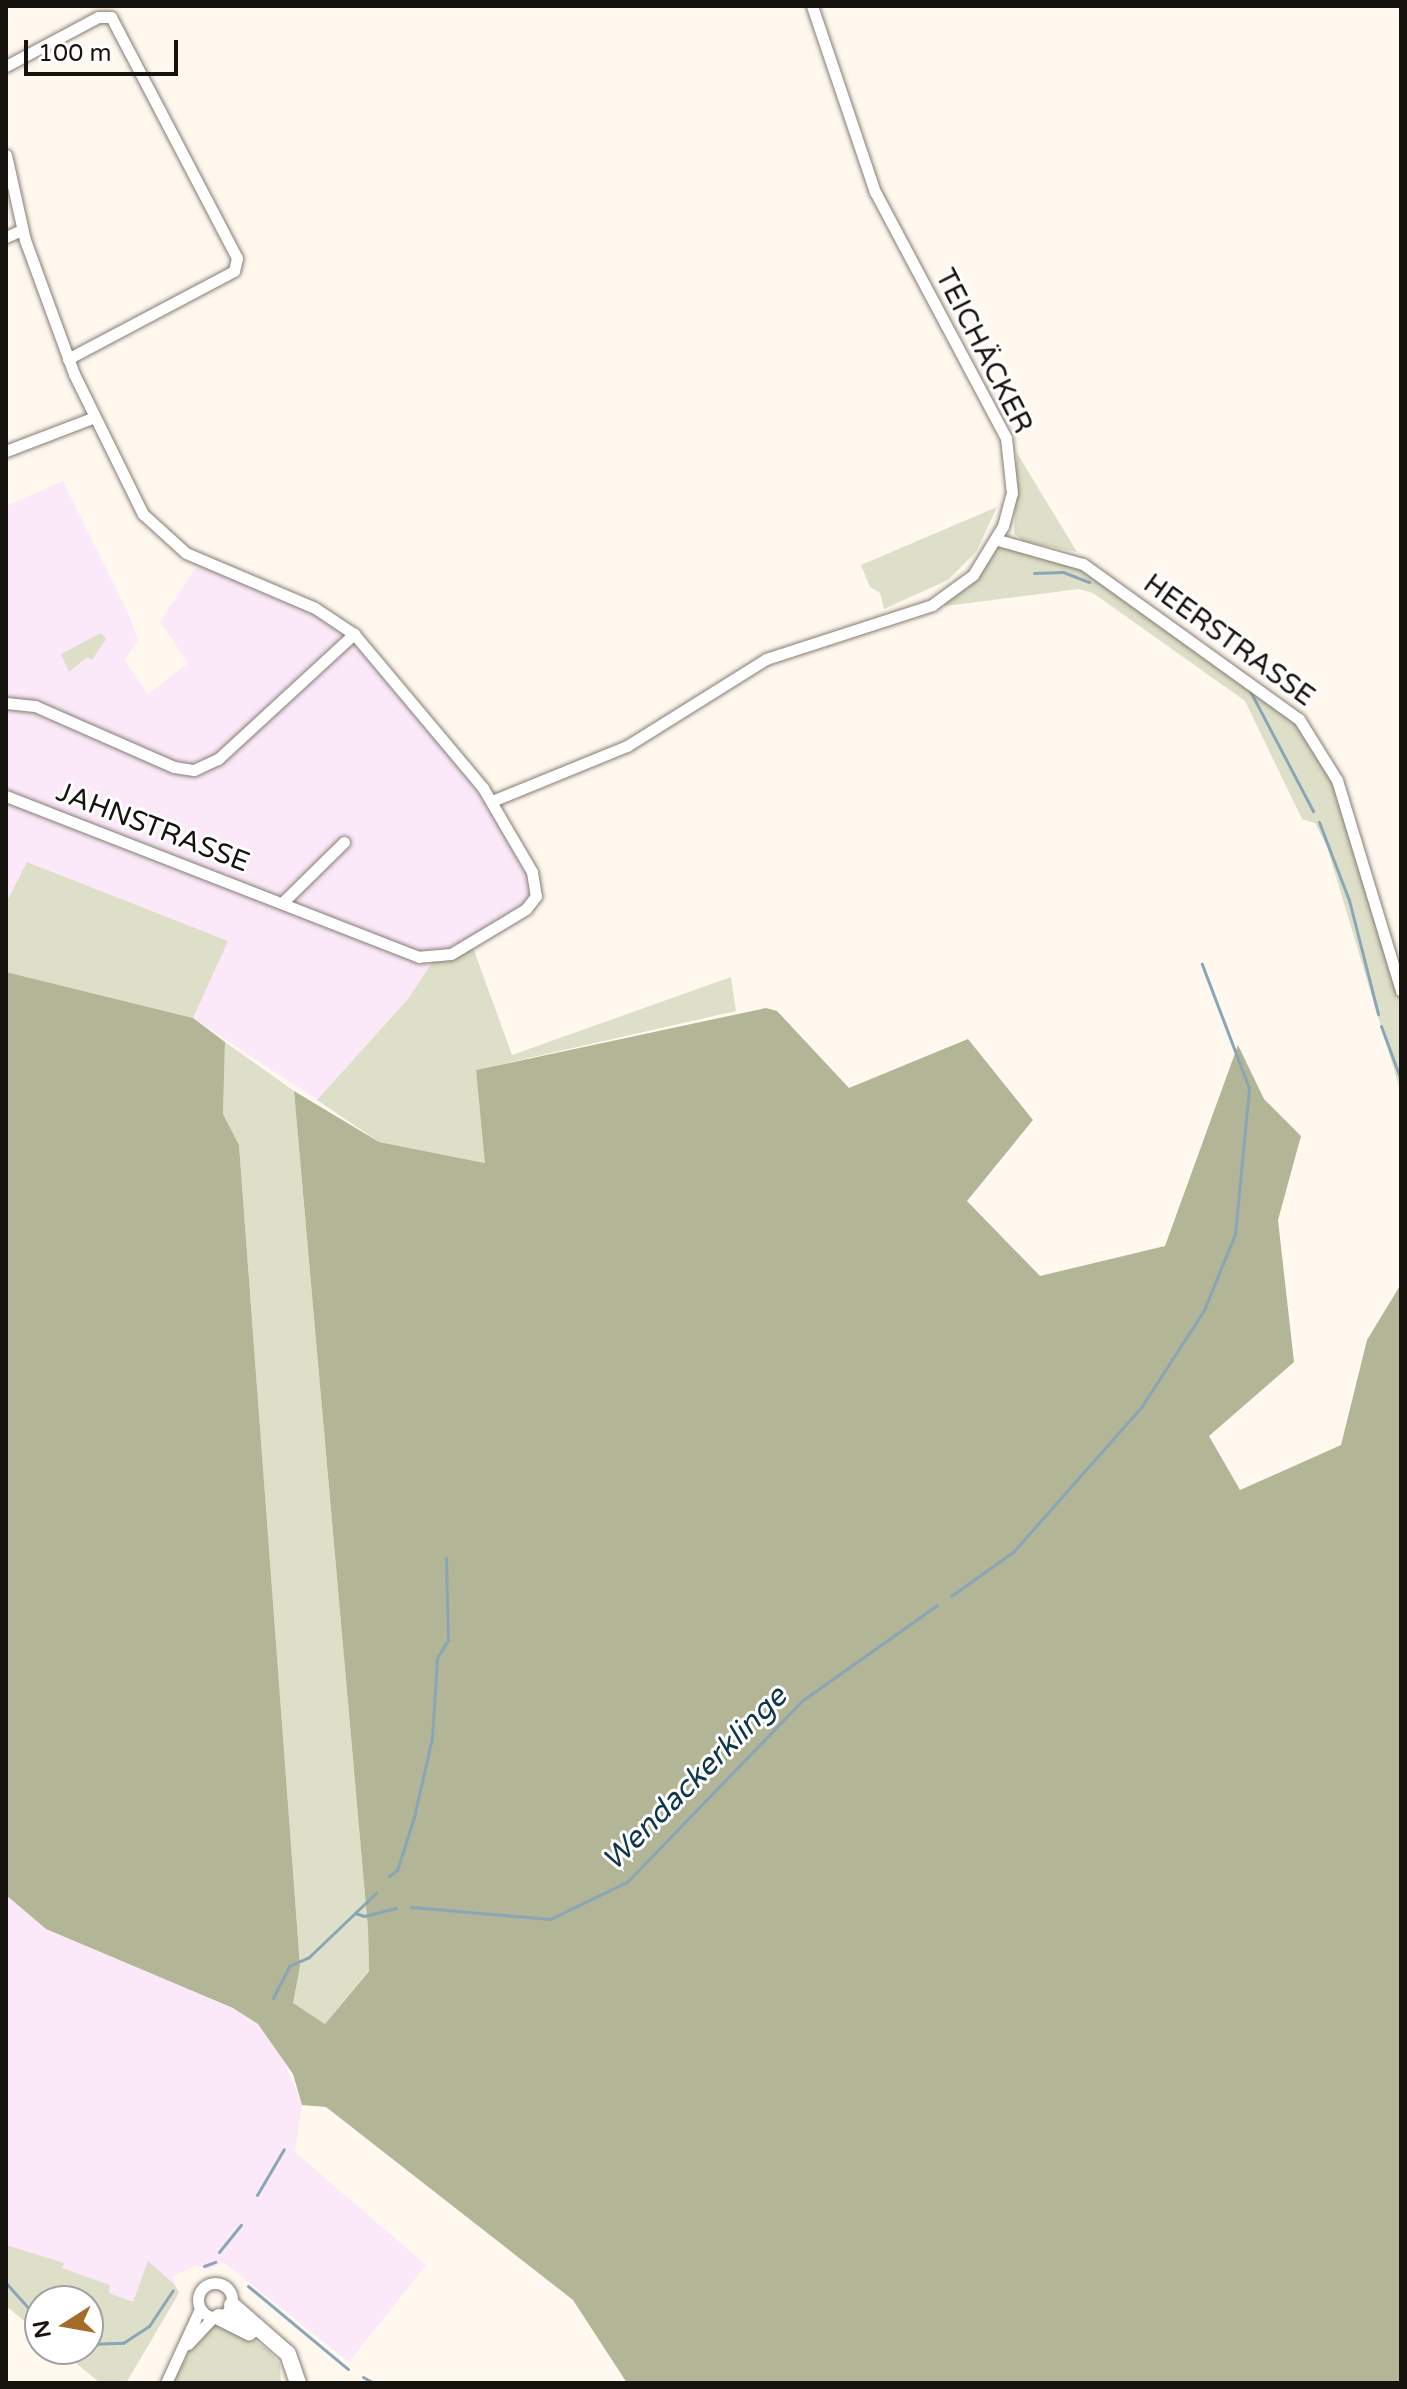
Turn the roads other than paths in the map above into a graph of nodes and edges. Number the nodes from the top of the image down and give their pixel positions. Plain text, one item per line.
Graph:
1 (812, 6) edge
2 (6, 66) edge
3 (6, 155) edge
4 (22, 230) junction
5 (6, 237) edge
6 (68, 359) junction
7 (92, 418) junction
8 (6, 451) edge
9 (998, 540) junction
10 (354, 634) junction
11 (6, 703) edge
12 (6, 796) edge
13 (492, 801) junction
14 (344, 842) dead end
15 (282, 903) junction
16 (1401, 991) edge
17 (232, 2305) junction
18 (200, 2309) junction
19 (216, 2317) junction
20 (185, 2347) junction
21 (166, 2383) edge
22 (287, 2383) edge
23 (298, 2383) edge

1 - 9 street, TEICHÄCKER
2 - 6 street
3 - 4 street
4 - 5 street
4 - 6 street
6 - 7 street
7 - 8 street
7 - 10 street
9 - 13 street, TEICHÄCKER
9 - 16 street, HEERSTRASSE
10 - 11 street
10 - 13 street
12 - 15 street, JAHNSTRASSE
13 - 15 street, JAHNSTRASSE
14 - 15 street
17 - 18 street
17 - 19 street
17 - 23 highway
18 - 19 street
18 - 20 street
19 - 20 street
19 - 22 highway
20 - 21 street

